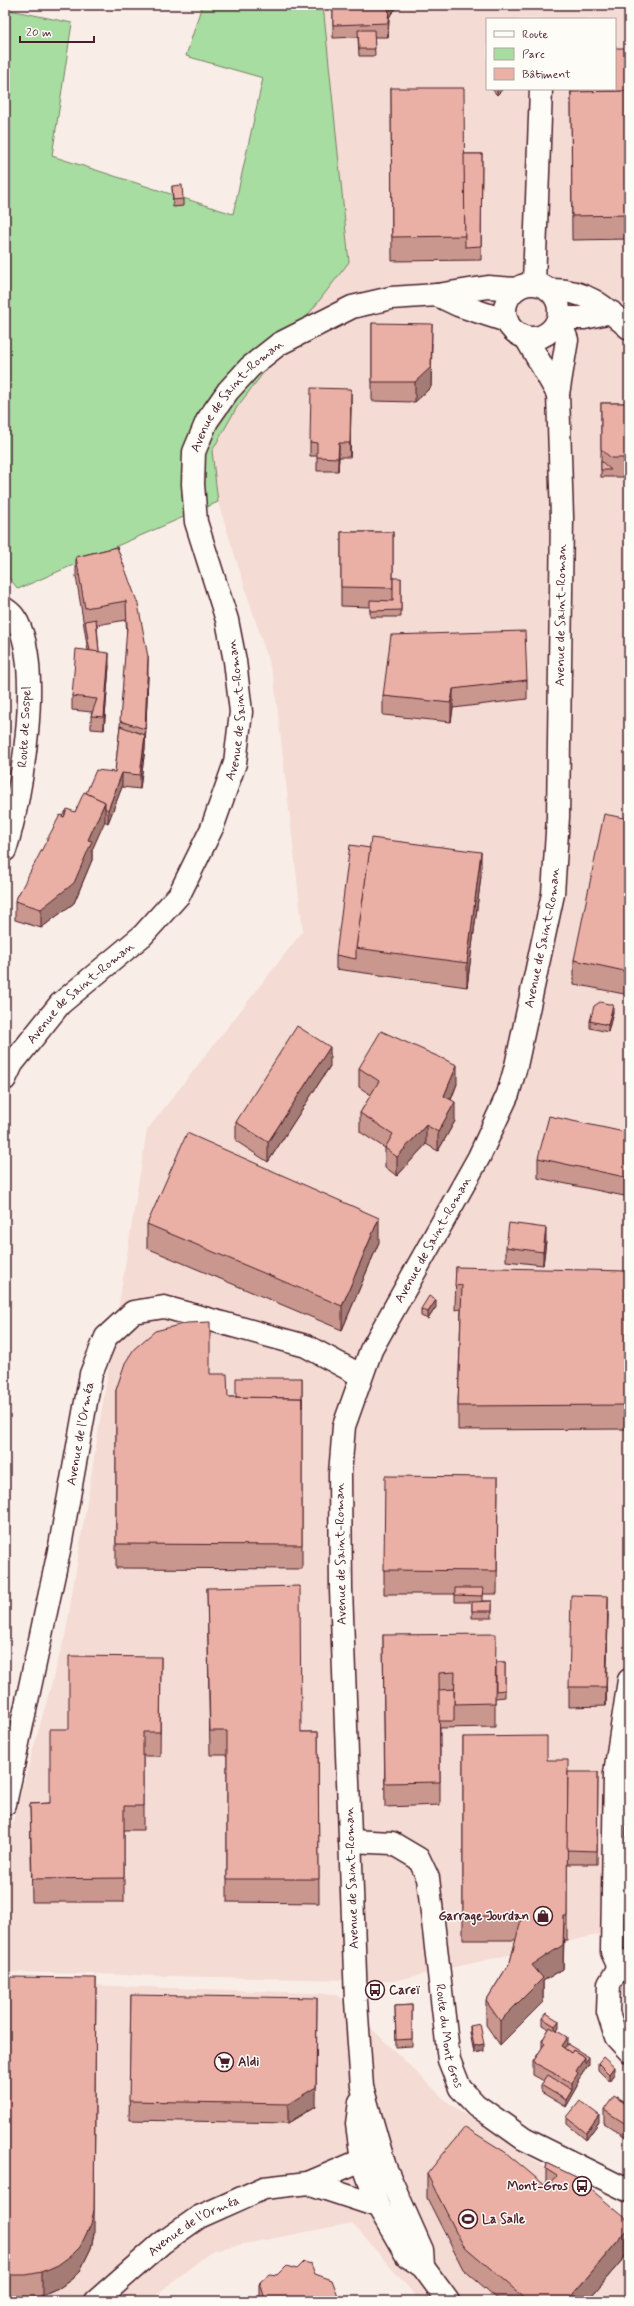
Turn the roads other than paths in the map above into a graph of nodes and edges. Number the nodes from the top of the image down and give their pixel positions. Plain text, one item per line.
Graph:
1 (541, 90) edge
2 (534, 287) junction
3 (437, 295) junction
4 (610, 312) junction
5 (559, 318) junction
6 (507, 321) junction
7 (629, 328) edge
8 (526, 338) junction
9 (558, 394) junction
10 (5, 609) edge
11 (5, 629) edge
12 (5, 788) edge
13 (5, 850) edge
14 (5, 1079) edge
15 (360, 1375) junction
16 (629, 1680) edge
17 (5, 1804) edge
18 (350, 1841) junction
19 (624, 1964) edge
20 (629, 2051) edge
21 (362, 2087) junction
22 (374, 2132) junction
23 (362, 2160) junction
24 (308, 2183) junction
25 (629, 2191) edge
26 (378, 2206) junction
27 (424, 2267) junction
28 (96, 2301) edge
29 (448, 2301) edge

1 - 2 street
2 - 3 street, Avenue de Saint-Roman
2 - 4 street, Avenue de Saint-Roman
2 - 5 street
2 - 6 street
3 - 6 street, Avenue de Saint-Roman
3 - 14 street, Avenue de Saint-Roman
4 - 5 street
4 - 7 street, Avenue de Saint-Roman
5 - 8 street
5 - 9 street, Avenue de Saint-Roman
6 - 8 street
8 - 9 street, Avenue de Saint-Roman
9 - 15 street, Avenue de Saint-Roman
10 - 13 street, Route de Sospel
11 - 12 street, Route de Sospel
15 - 17 street, Avenue de l'Orméa
15 - 18 street, Avenue de Saint-Roman
16 - 19 street
18 - 21 street, Avenue de Saint-Roman
18 - 25 street, Route du Mont Gros
19 - 20 street
21 - 22 street, Avenue de Saint-Roman
21 - 23 street, Avenue de Saint-Roman
22 - 23 street
22 - 27 street, Avenue de Saint-Roman
23 - 24 street, Avenue de l'Orméa
23 - 26 street, Avenue de Saint-Roman
24 - 26 street, Avenue de l'Orméa
24 - 28 street, Avenue de l'Orméa
26 - 27 street, Avenue de Saint-Roman
27 - 29 street, Avenue de Saint-Roman

